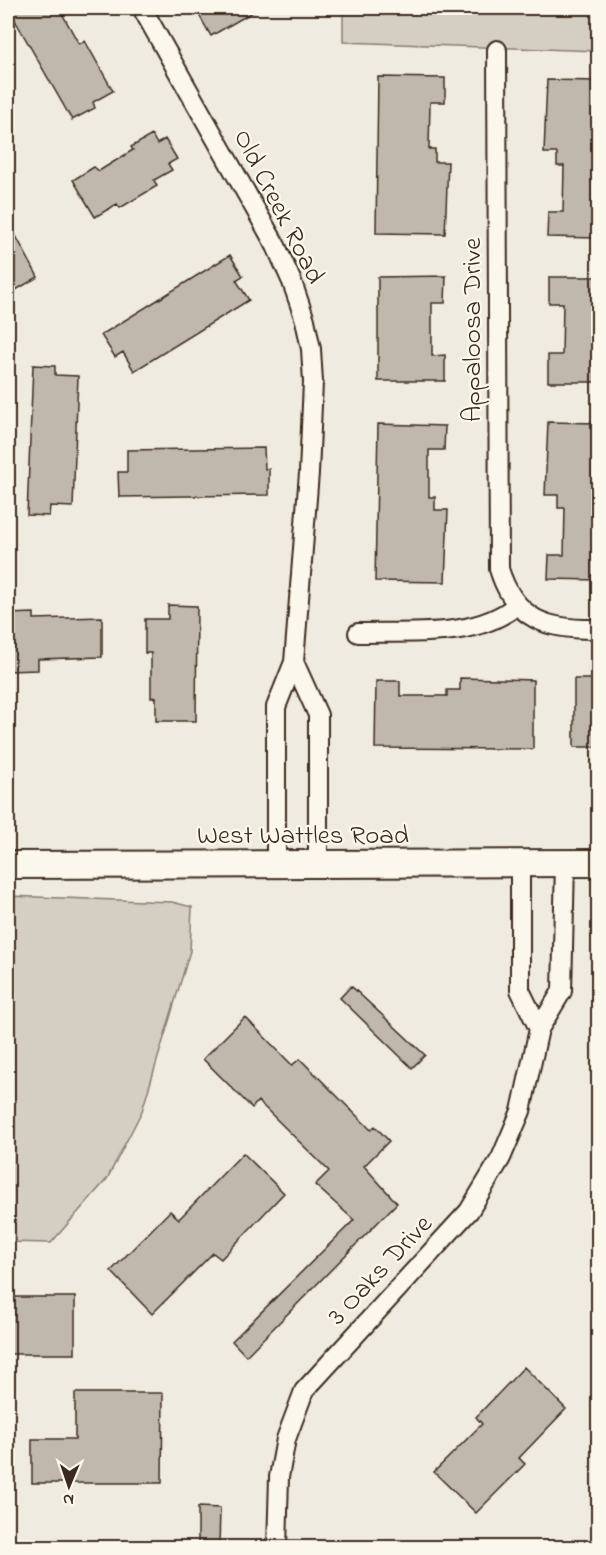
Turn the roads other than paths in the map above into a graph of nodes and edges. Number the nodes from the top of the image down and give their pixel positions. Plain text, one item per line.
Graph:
1 (142, 8) edge
2 (497, 50) dead end
3 (517, 604) junction
4 (598, 629) edge
5 (358, 633) dead end
6 (294, 662) junction
7 (520, 862) junction
8 (565, 862) junction
9 (318, 863) junction
10 (598, 863) edge
11 (276, 864) junction
12 (8, 866) edge
13 (539, 1029) junction
14 (277, 1548) edge

1 - 6 street, Old Creek Road
2 - 3 street, Appaloosa Drive
3 - 4 street
3 - 5 street
6 - 9 street, Old Creek Road
6 - 11 street, Old Creek Road
7 - 8 street, West Wattles Road
7 - 9 street, West Wattles Road
7 - 13 street
8 - 10 street, West Wattles Road
8 - 13 street, 3 Oaks Drive
9 - 11 street, West Wattles Road
11 - 12 street, West Wattles Road
13 - 14 street, 3 Oaks Drive

